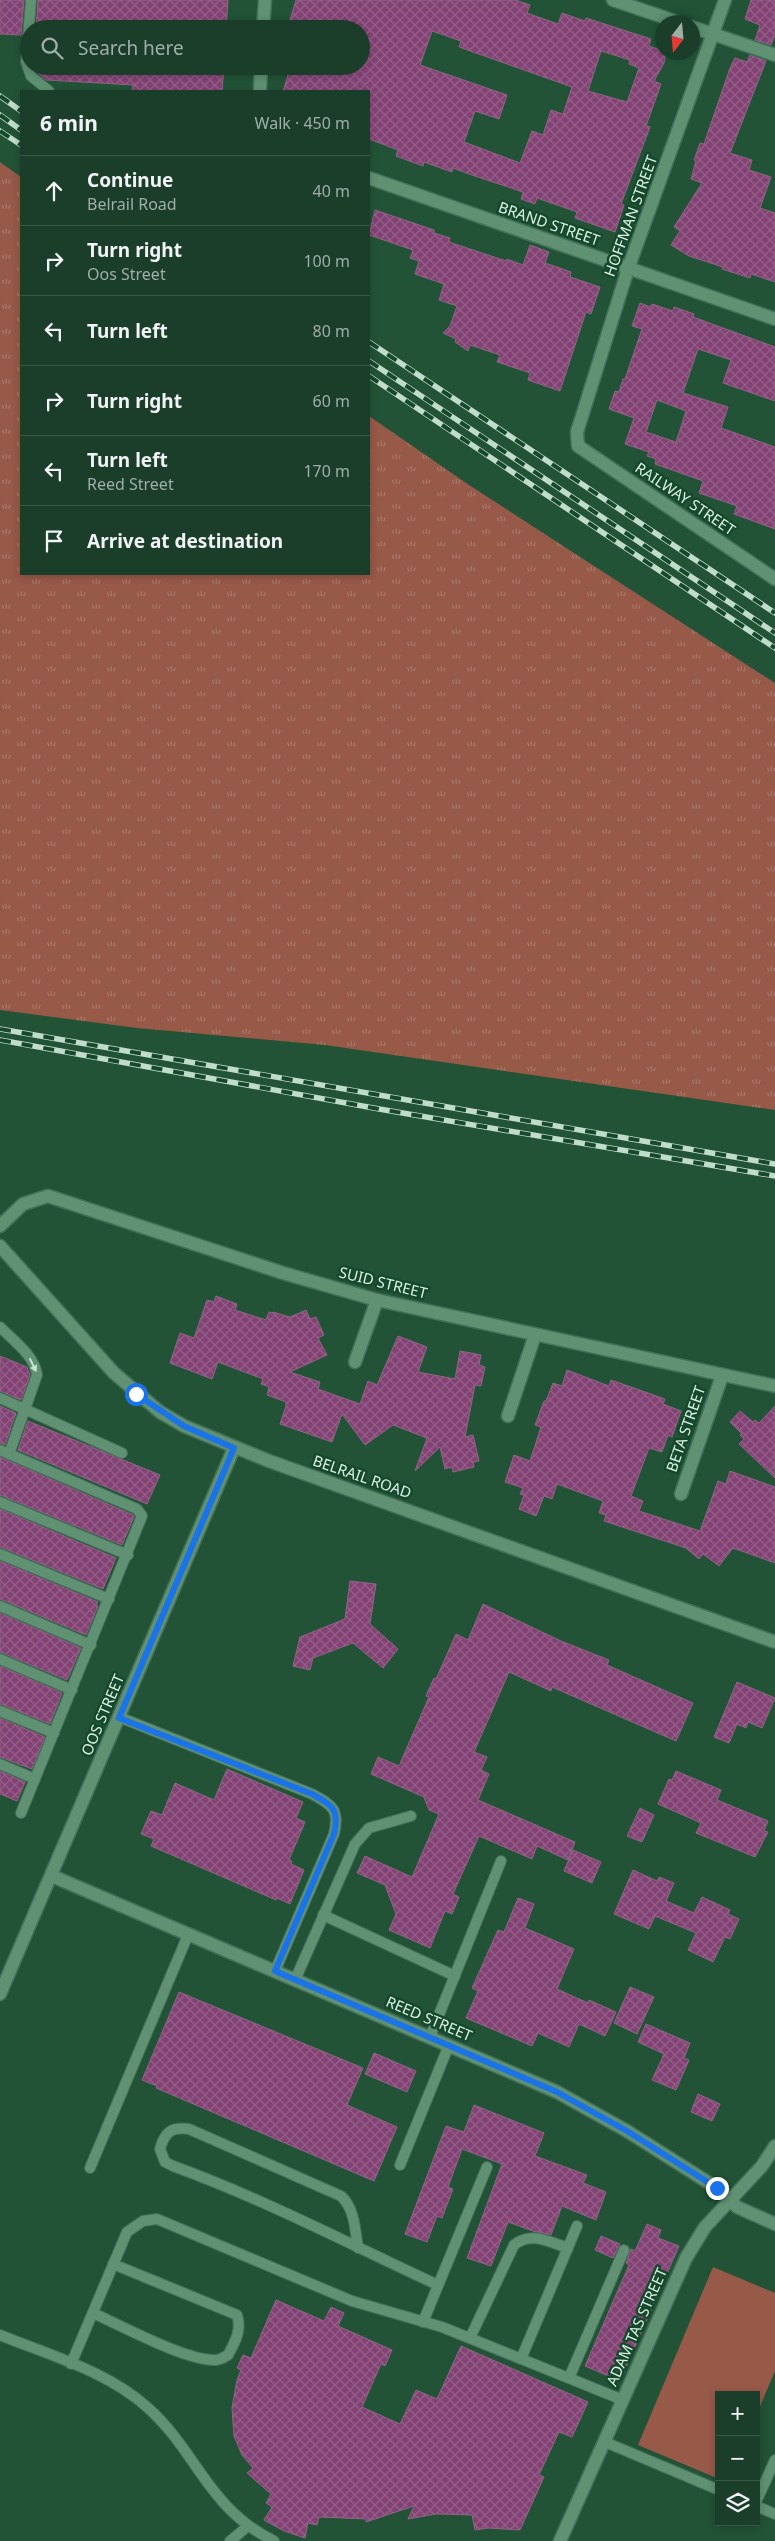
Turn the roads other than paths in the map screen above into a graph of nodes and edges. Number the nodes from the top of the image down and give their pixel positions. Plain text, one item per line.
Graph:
1 (31, 0) edge
2 (265, 0) edge
3 (613, 0) edge
4 (725, 0) edge
5 (657, 15) edge
6 (29, 20) edge
7 (264, 20) edge
8 (700, 30) edge
9 (714, 34) junction
10 (775, 56) edge
11 (31, 75) edge
12 (261, 75) edge
13 (48, 90) edge
14 (260, 90) edge
15 (370, 178) edge
16 (628, 269) junction
17 (775, 319) edge
18 (578, 446) joint
19 (775, 579) edge
20 (0, 1226) edge
21 (0, 1246) edge
22 (377, 1300) junction
23 (1, 1329) edge
24 (535, 1335) junction
25 (355, 1362) dead end
26 (722, 1376) junction
27 (775, 1386) edge
28 (0, 1398) edge
29 (26, 1410) junction
30 (508, 1416) dead end
31 (234, 1448) junction
32 (4, 1452) edge
33 (122, 1452) dead end
34 (681, 1494) dead end
35 (0, 1502) edge
36 (0, 1554) edge
37 (128, 1555) junction
38 (110, 1599) junction
39 (0, 1606) edge
40 (775, 1642) edge
41 (91, 1645) junction
42 (0, 1659) edge
43 (72, 1690) junction
44 (0, 1711) edge
45 (119, 1718) junction
46 (54, 1733) junction
47 (0, 1764) edge
48 (35, 1779) junction
49 (21, 1813) dead end
50 (411, 1816) dead end
51 (502, 1861) dead end
52 (52, 1876) junction
53 (323, 1915) junction
54 (188, 1935) junction
55 (275, 1971) junction
56 (455, 1976) junction
57 (295, 1980) junction
58 (0, 1994) edge
59 (430, 2037) junction
60 (449, 2046) junction
61 (775, 2146) edge
62 (400, 2165) dead end
63 (487, 2167) dead end
64 (90, 2168) dead end
65 (730, 2201) junction
66 (775, 2224) edge
67 (578, 2226) dead end
68 (358, 2248) junction
69 (568, 2248) junction
70 (624, 2250) dead end
71 (113, 2264) junction
72 (438, 2285) junction
73 (93, 2313) junction
74 (423, 2322) junction
75 (0, 2335) edge
76 (470, 2338) junction
77 (521, 2358) junction
78 (71, 2364) junction
79 (569, 2378) junction
80 (624, 2400) junction
81 (605, 2442) junction
82 (775, 2460) edge
83 (715, 2488) edge
84 (760, 2493) edge
85 (760, 2508) edge
86 (775, 2514) edge
87 (248, 2526) junction
88 (230, 2541) edge
89 (274, 2541) edge
90 (560, 2541) edge

1 - 6 lane
2 - 7 street
3 - 5 street
4 - 9 street, HOFFMAN STREET
8 - 9 street
9 - 10 street
9 - 16 street, HOFFMAN STREET
11 - 13 lane
12 - 14 street
15 - 16 street, BRAND STREET
16 - 17 street, BRAND STREET
16 - 18 street, HOFFMAN STREET
18 - 19 street, RAILWAY STREET
20 - 22 street, SUID STREET
21 - 31 street, BELRAIL ROAD
22 - 24 street, SUID STREET
22 - 25 street
23 -> 29 lane
24 - 26 street, SUID STREET
24 - 30 street
26 - 27 street, SUID STREET
26 - 34 street, BETA STREET
28 - 29 lane
29 - 32 lane
29 - 33 lane
31 - 40 street, BELRAIL ROAD
31 - 45 street, OOS STREET
32 - 37 lane
35 - 37 lane
36 - 38 lane
37 - 38 lane
38 - 41 lane
39 - 41 lane
41 - 43 lane
42 - 43 lane
43 - 46 lane
44 - 46 lane
45 - 52 street, OOS STREET
45 - 55 lane
46 - 48 lane
47 - 48 lane
48 - 49 lane
50 - 53 lane
51 - 56 lane
52 - 54 street, REED STREET
52 - 58 street, OOS STREET
53 - 56 lane
53 - 57 lane
54 - 55 street, REED STREET
54 - 64 lane
55 - 57 street, REED STREET
56 - 59 lane
57 - 59 street, REED STREET
59 - 60 street, REED STREET
60 - 62 lane
60 - 65 street, REED STREET
61 - 65 street, ADAM TAS STREET
63 - 72 lane
65 - 66 street, REED STREET
65 - 80 street, ADAM TAS STREET
67 - 69 lane
68 - 68 lane
68 - 72 lane
69 - 76 lane
69 - 77 lane
70 - 79 lane
71 - 73 lane
71 - 73 lane
71 - 74 lane
72 - 74 lane
73 - 78 lane
74 - 76 lane
75 - 78 lane
76 - 77 lane
77 - 79 lane
78 - 87 lane
79 - 80 lane
80 - 81 street, ADAM TAS STREET
81 - 83 lane
81 - 90 street, ADAM TAS STREET
82 - 84 lane
85 - 86 lane
87 - 88 lane
87 - 89 lane

